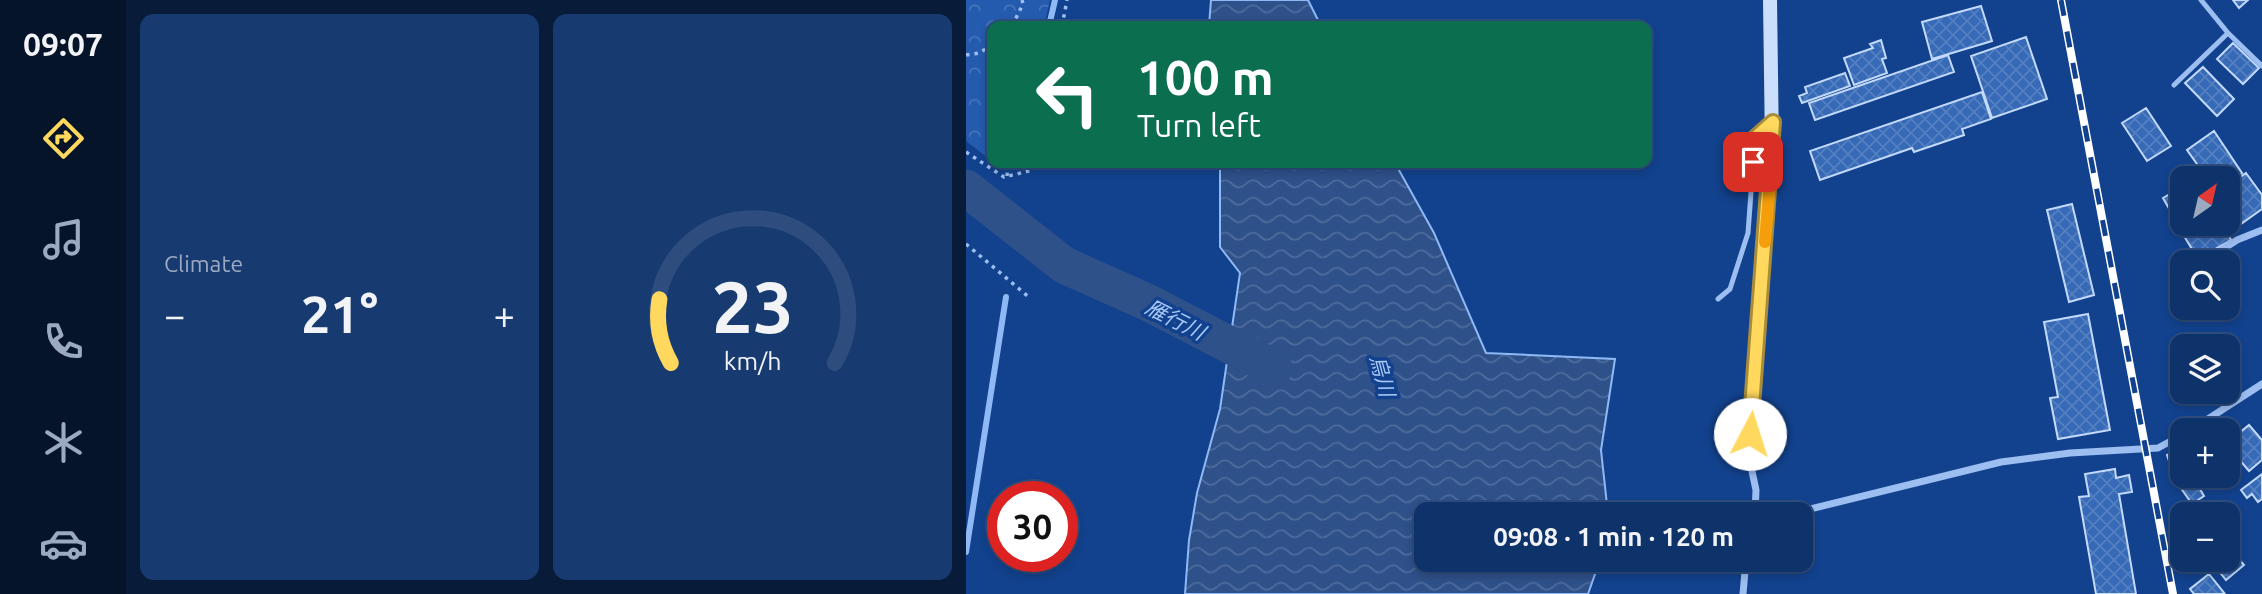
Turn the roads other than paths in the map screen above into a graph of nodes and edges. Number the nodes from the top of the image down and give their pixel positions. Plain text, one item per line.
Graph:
1 (1770, 0) edge
2 (2201, 0) edge
3 (2228, 33) junction
4 (2262, 66) edge
5 (2174, 85) dead end
6 (1773, 122) junction
7 (2262, 230) edge
8 (2222, 250) edge
9 (1718, 299) dead end
10 (2262, 384) edge
11 (1753, 402) joint
12 (2210, 418) edge
13 (2170, 442) edge
14 (1756, 502) edge
15 (1813, 508) edge
16 (1745, 572) edge
17 (1743, 594) edge

1 - 6 street
2 - 3 lane
3 - 4 lane
3 - 5 lane
6 - 9 lane
6 - 11 street
7 - 8 street
10 - 12 street
11 - 14 street
13 - 15 street
16 - 17 street

